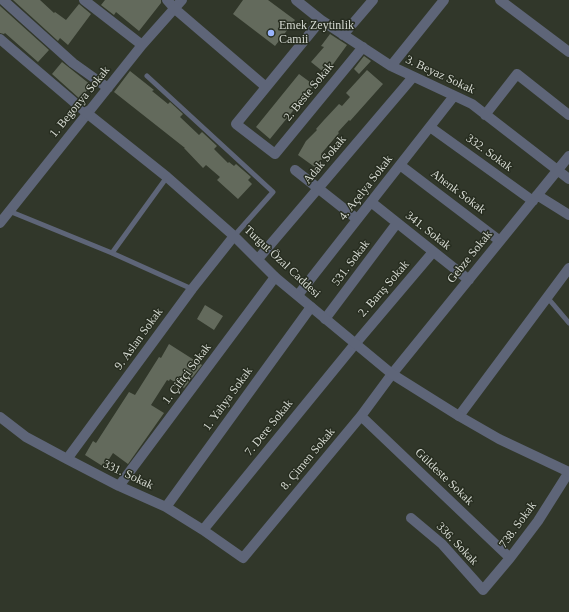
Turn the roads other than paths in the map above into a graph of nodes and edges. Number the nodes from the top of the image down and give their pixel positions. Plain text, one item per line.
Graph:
1 (3, 0) edge
2 (84, 0) edge
3 (167, 0) edge
4 (182, 0) edge
5 (373, 0) edge
6 (444, 0) edge
7 (500, 0) edge
8 (302, 2) edge
9 (176, 9) junction
10 (320, 20) junction
11 (343, 35) junction
12 (0, 39) edge
13 (142, 45) junction
14 (363, 47) junction
15 (569, 52) edge
16 (391, 66) junction
17 (147, 76) dead end
18 (413, 77) junction
19 (266, 87) junction
20 (108, 88) junction
21 (454, 96) junction
22 (88, 114) junction
23 (486, 115) junction
24 (569, 115) edge
25 (430, 127) junction
26 (569, 156) edge
27 (400, 165) junction
28 (295, 170) dead end
29 (557, 171) junction
30 (167, 177) junction
31 (569, 179) edge
32 (318, 188) junction
33 (535, 198) junction
34 (371, 202) junction
35 (9, 211) junction
36 (569, 215) edge
37 (357, 219) junction
38 (0, 223) edge
39 (397, 223) junction
40 (234, 236) junction
41 (500, 241) junction
42 (433, 252) junction
43 (112, 253) junction
44 (258, 259) junction
45 (569, 268) edge
46 (275, 277) junction
47 (469, 280) junction
48 (192, 289) junction
49 (298, 295) junction
50 (548, 297) junction
51 (311, 307) junction
52 (325, 319) junction
53 (569, 323) edge
54 (355, 344) junction
55 (392, 374) junction
56 (361, 416) junction
57 (459, 416) junction
58 (0, 417) edge
59 (67, 460) junction
60 (569, 472) edge
61 (119, 486) junction
62 (166, 507) junction
63 (410, 518) dead end
64 (203, 530) junction
65 (243, 558) joint
66 (510, 558) junction
67 (483, 590) joint

1 - 20 street
2 - 13 street
3 - 9 street
4 - 9 street, 1. Begonya Sokak
5 - 11 street
6 - 16 street
7 - 15 street
8 - 10 street, 3. Beyaz Sokak
9 - 13 street, 1. Begonya Sokak
9 - 19 street
10 - 11 street, 3. Beyaz Sokak
10 - 19 street
11 - 14 street, 3. Beyaz Sokak
12 - 22 street, Turgut Özal Caddesi
13 - 20 street, 1. Begonya Sokak
14 - 16 street, 3. Beyaz Sokak
14 - 19 street, 2. Beste Sokak
16 - 18 street, 3. Beyaz Sokak
17 - 40 lane
18 - 21 street, 3. Beyaz Sokak
18 - 32 street, Adak Sokak
20 - 22 street, 1. Begonya Sokak
21 - 23 street, 3. Beyaz Sokak
21 - 25 street, 4. Açelya Sokak
22 - 30 street, Turgut Özal Caddesi
22 - 35 street, 1. Begonya Sokak
23 - 24 street
23 - 29 street, 3. Beyaz Sokak
25 - 27 street, 4. Açelya Sokak
25 - 33 street, 332. Sokak
26 - 29 street, Gebze Sokak
27 - 34 street, 4. Açelya Sokak
27 - 41 street, Ahenk Sokak
28 - 32 street
29 - 31 street, 3. Beyaz Sokak
29 - 33 street, Gebze Sokak
30 - 40 street, Turgut Özal Caddesi
30 - 43 lane
32 - 37 street
32 - 44 street, Adak Sokak
33 - 36 street, 332. Sokak
33 - 41 street, Gebze Sokak
34 - 37 street, 4. Açelya Sokak
34 - 39 street, 341. Sokak
35 - 38 street, 1. Begonya Sokak
35 - 43 lane
37 - 49 street, 4. Açelya Sokak
39 - 42 street, 341. Sokak
39 - 52 street, 531. Sokak
40 - 44 street, Turgut Özal Caddesi
40 - 48 street, 9. Aslan Sokak
41 - 47 street, Gebze Sokak
42 - 47 street, 341. Sokak
42 - 54 street, 2. Barış Sokak
43 - 48 lane
44 - 46 street, Turgut Özal Caddesi
45 - 50 street
46 - 49 street, Turgut Özal Caddesi
46 - 61 street, 1. Çiftçi Sokak
47 - 55 street, Gebze Sokak
48 - 59 street, 9. Aslan Sokak
49 - 51 street, Turgut Özal Caddesi
50 - 53 lane
50 - 57 street
51 - 52 street, Turgut Özal Caddesi
51 - 62 street, 1. Yahya Sokak
52 - 54 street, Turgut Özal Caddesi
54 - 55 street, Turgut Özal Caddesi
54 - 64 street, 7. Dere Sokak
55 - 56 street, 8. Çimen Sokak
55 - 57 street, Turgut Özal Caddesi
56 - 65 street, 8. Çimen Sokak
56 - 66 street, Güldeste Sokak
57 - 60 street, Turgut Özal Caddesi
58 - 59 street, 331. Sokak
59 - 61 street, 331. Sokak
60 - 66 street, 738. Sokak
61 - 62 street, 331. Sokak
62 - 64 street, 331. Sokak
63 - 67 street, 336. Sokak
64 - 65 street, 331. Sokak
66 - 67 street, 738. Sokak

